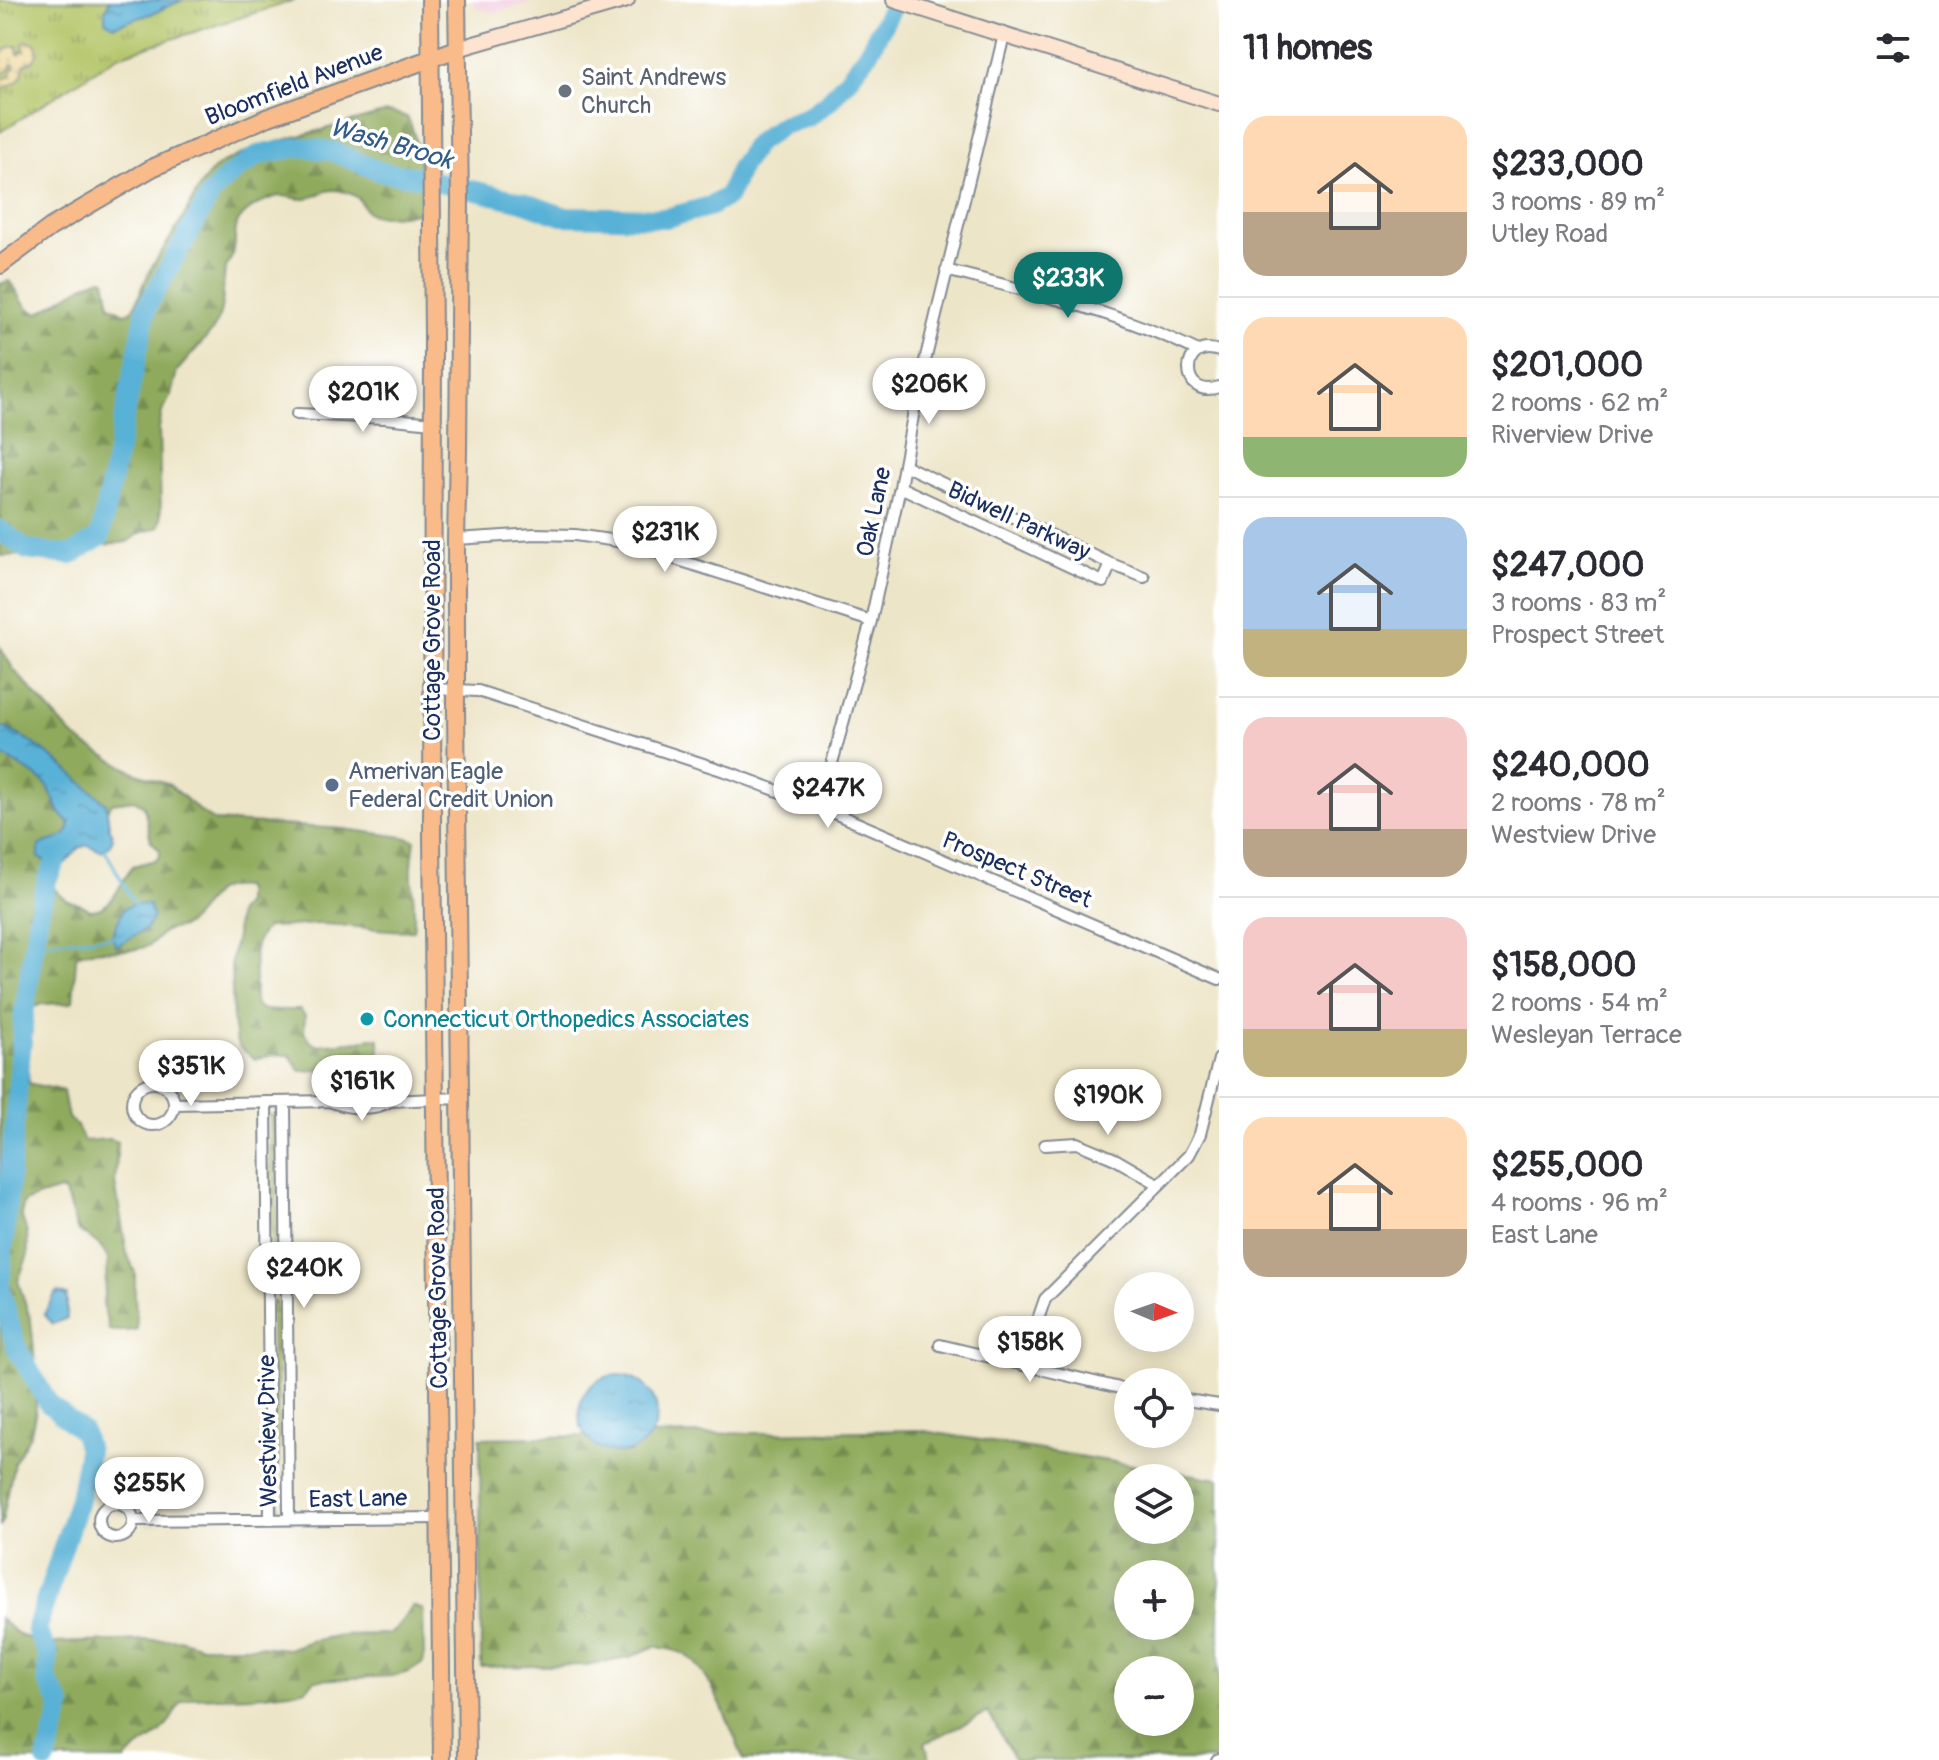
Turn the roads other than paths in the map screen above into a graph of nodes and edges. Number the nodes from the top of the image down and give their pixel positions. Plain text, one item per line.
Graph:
1 (430, 0) edge
2 (457, 0) edge
3 (627, 0) edge
4 (894, 0) edge
5 (1004, 35) junction
6 (457, 49) junction
7 (431, 59) junction
8 (1219, 104) edge
9 (0, 265) edge
10 (946, 270) junction
11 (1198, 351) junction
12 (1219, 351) edge
13 (1219, 387) edge
14 (297, 414) dead end
15 (432, 423) junction
16 (904, 465) junction
17 (900, 487) junction
18 (456, 539) junction
19 (1111, 564) junction
20 (1144, 577) dead end
21 (871, 621) junction
22 (432, 689) junction
23 (456, 690) junction
24 (820, 807) junction
25 (1219, 979) edge
26 (1219, 1059) edge
27 (460, 1098) junction
28 (435, 1099) junction
29 (266, 1102) junction
30 (285, 1102) junction
31 (174, 1104) junction
32 (1045, 1145) dead end
33 (1158, 1184) junction
34 (940, 1345) dead end
35 (1022, 1365) junction
36 (1114, 1387) edge
37 (1194, 1401) edge
38 (1219, 1405) edge
39 (439, 1518) junction
40 (270, 1519) junction
41 (289, 1519) junction
42 (133, 1521) dead end
43 (441, 1681) junction
44 (466, 1681) junction
45 (442, 1760) edge
46 (467, 1760) edge

1 - 7 main road, Cottage Grove Road
2 - 6 main road, Cottage Grove Road
3 - 6 main road, Bloomfield Avenue
4 - 5 main road
5 - 8 main road
5 - 10 street, Oak Lane
6 - 7 main road, Bloomfield Avenue
6 - 18 main road, Cottage Grove Road
7 - 9 main road, Bloomfield Avenue
7 - 15 main road, Cottage Grove Road
10 - 11 street
10 - 16 street, Oak Lane
11 - 12 street
11 - 13 street
14 - 15 street
15 - 22 main road, Cottage Grove Road
16 - 17 street, Oak Lane
16 - 19 street, Bidwell Parkway
17 - 19 street, Bidwell Parkway
17 - 21 street, Oak Lane
18 - 21 street
18 - 23 main road, Cottage Grove Road
19 - 20 street, Bidwell Parkway
21 - 24 street, Oak Lane
22 - 23 street, Prospect Street
22 - 28 main road, Cottage Grove Road
23 - 24 street, Prospect Street
23 - 27 main road, Cottage Grove Road
24 - 25 street, Prospect Street
26 - 33 street
27 - 28 street
27 - 44 main road, Cottage Grove Road
28 - 30 street
28 - 39 main road, Cottage Grove Road
29 - 30 street
29 - 31 street
29 - 40 street, Westview Drive
30 - 41 street, Westview Drive
31 - 31 street
32 - 33 street
33 - 35 street
34 - 35 street
35 - 36 street
37 - 38 street
39 - 41 street, East Lane
39 - 43 main road, Cottage Grove Road
40 - 41 street, East Lane
40 - 42 street, East Lane
43 - 44 main road
43 - 45 main road, Cottage Grove Road
44 - 46 main road, Cottage Grove Road

